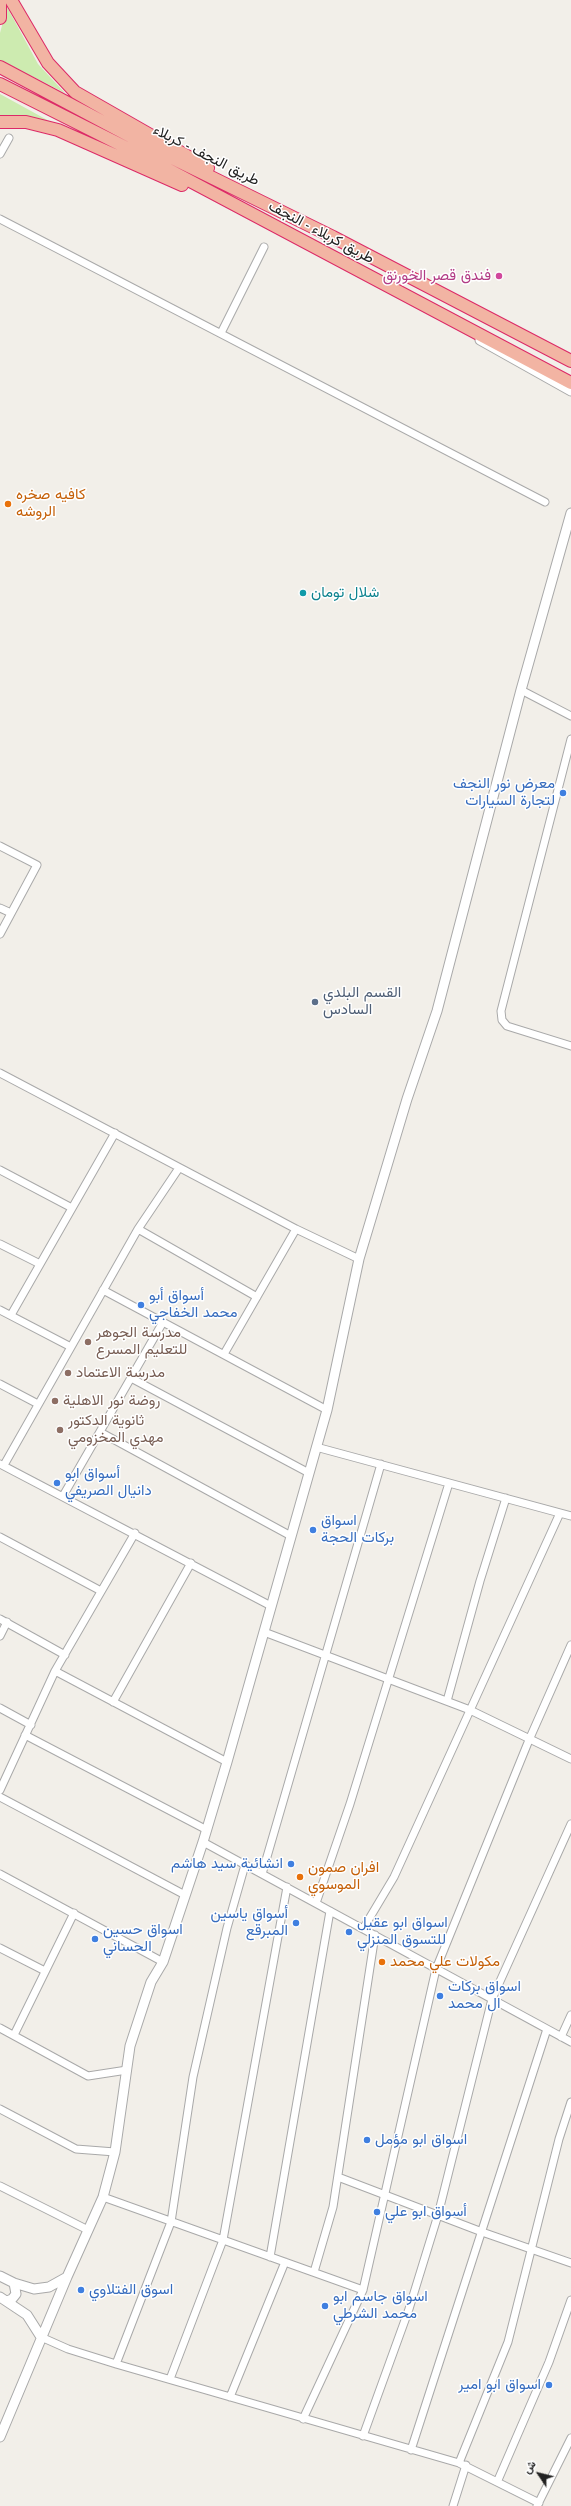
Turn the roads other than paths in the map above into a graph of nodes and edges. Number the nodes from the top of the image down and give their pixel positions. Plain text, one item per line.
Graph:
1 (11, 0) edge
2 (0, 2) edge
3 (0, 18) edge
4 (0, 67) edge
5 (0, 84) edge
6 (0, 122) edge
7 (8, 138) dead end
8 (0, 154) edge
9 (256, 199) junction
10 (249, 213) junction
11 (0, 219) edge
12 (264, 247) dead end
13 (465, 328) junction
14 (221, 334) junction
15 (571, 361) edge
16 (571, 382) edge
17 (571, 390) edge
18 (545, 502) dead end
19 (571, 513) edge
20 (521, 690) junction
21 (571, 716) edge
22 (571, 739) edge
23 (0, 846) edge
24 (0, 908) edge
25 (11, 914) junction
26 (0, 934) edge
27 (571, 1046) edge
28 (0, 1073) edge
29 (114, 1133) junction
30 (179, 1168) junction
31 (0, 1170) edge
32 (72, 1208) junction
33 (138, 1229) junction
34 (296, 1229) junction
35 (0, 1244) edge
36 (359, 1259) junction
37 (40, 1264) junction
38 (103, 1290) junction
39 (257, 1297) junction
40 (0, 1310) edge
41 (11, 1315) junction
42 (163, 1322) junction
43 (71, 1347) junction
44 (224, 1354) junction
45 (130, 1378) junction
46 (0, 1384) edge
47 (38, 1404) junction
48 (327, 1410) junction
49 (100, 1432) junction
50 (316, 1447) junction
51 (2, 1464) edge
52 (381, 1464) junction
53 (309, 1473) junction
54 (449, 1483) junction
55 (63, 1496) junction
56 (506, 1498) junction
57 (560, 1513) junction
58 (571, 1516) edge
59 (135, 1533) junction
60 (291, 1536) junction
61 (0, 1537) edge
62 (191, 1563) junction
63 (101, 1591) junction
64 (271, 1606) junction
65 (3, 1620) edge
66 (264, 1632) junction
67 (0, 1636) edge
68 (571, 1645) edge
69 (65, 1655) junction
70 (326, 1656) junction
71 (55, 1671) junction
72 (389, 1679) junction
73 (447, 1701) junction
74 (114, 1702) junction
75 (0, 1708) edge
76 (470, 1710) junction
77 (31, 1724) junction
78 (25, 1735) junction
79 (529, 1740) junction
80 (571, 1759) edge
81 (227, 1762) junction
82 (0, 1790) edge
83 (0, 1797) edge
84 (571, 1824) edge
85 (207, 1830) junction
86 (203, 1842) junction
87 (246, 1865) junction
88 (0, 1874) edge
89 (262, 1874) junction
90 (286, 1887) junction
91 (185, 1895) junction
92 (316, 1903) junction
93 (330, 1911) junction
94 (74, 1913) junction
95 (363, 1928) junction
96 (375, 1935) junction
97 (0, 1948) edge
98 (163, 1962) junction
99 (436, 1969) junction
100 (45, 1971) junction
101 (492, 1999) junction
102 (571, 2015) edge
103 (0, 2028) edge
104 (547, 2029) junction
105 (14, 2035) junction
106 (561, 2037) junction
107 (571, 2042) edge
108 (127, 2070) junction
109 (571, 2102) edge
110 (0, 2109) edge
111 (115, 2152) junction
112 (338, 2177) junction
113 (0, 2186) edge
114 (385, 2194) junction
115 (103, 2197) junction
116 (438, 2214) junction
117 (171, 2222) junction
118 (88, 2230) junction
119 (482, 2232) junction
120 (223, 2240) junction
121 (531, 2250) junction
122 (270, 2257) junction
123 (285, 2262) junction
124 (571, 2263) edge
125 (314, 2272) junction
126 (0, 2276) edge
127 (67, 2277) junction
128 (14, 2283) junction
129 (363, 2290) junction
130 (3, 2299) edge
131 (571, 2300) edge
132 (41, 2337) junction
133 (116, 2364) junction
134 (170, 2379) junction
135 (230, 2397) junction
136 (303, 2419) junction
137 (363, 2436) junction
138 (0, 2437) edge
139 (571, 2438) edge
140 (411, 2450) junction
141 (462, 2464) junction
142 (498, 2480) junction
143 (538, 2504) edge
144 (453, 2506) edge

1 - 9 highway
2 - 3 highway
4 - 9 highway, طريق النجف - کربلاء
5 - 10 highway, طريق کربلاء - النجف
6 - 10 highway
7 - 8 street
9 - 15 highway, طريق النجف - کربلاء
10 - 13 highway, طريق کربلاء - النجف
11 - 14 street
12 - 14 street
13 - 16 highway, طريق کربلاء - النجف
13 - 17 street
14 - 18 street
19 - 20 street
20 - 21 street
20 - 36 street
22 - 27 street
23 - 25 street
24 - 25 street
25 - 26 street
28 - 29 street
29 - 30 street
29 - 32 street
30 - 33 street
30 - 34 street
31 - 32 street
32 - 37 street
33 - 38 street
33 - 39 street
34 - 36 street
34 - 39 street
35 - 37 street
36 - 48 street
37 - 41 street
38 - 42 street
38 - 43 street
39 - 44 street
40 - 41 street
41 - 43 street
42 - 44 street
42 - 45 street
43 - 47 street
44 - 48 street
45 - 49 street
45 - 53 street
46 - 47 street
47 - 51 street
48 - 50 street
49 - 55 street
49 - 60 street
50 - 52 street
50 - 53 street
51 - 55 street
52 - 54 street
52 - 70 street
53 - 60 street
54 - 56 street
54 - 72 street
55 - 59 street
56 - 57 street
56 - 73 street
57 - 58 street
57 - 76 street
59 - 62 street
59 - 63 street
60 - 64 street
61 - 63 street
62 - 64 street
62 - 74 street
63 - 69 street
64 - 66 street
65 - 67 street
65 - 69 street
66 - 70 street
66 - 81 street
68 - 79 street
69 - 71 street
70 - 72 street
70 - 89 street
71 - 74 street
71 - 77 street
72 - 73 street
72 - 92 street
73 - 76 street
74 - 81 street
75 - 77 street
76 - 79 street
76 - 95 street
77 - 78 street
78 - 82 street
78 - 85 street
79 - 80 street
79 - 99 street
81 - 85 street
83 - 91 street
84 - 101 street
85 - 86 street
86 - 87 street
86 - 91 street
87 - 89 street
87 - 117 street
88 - 94 street
89 - 90 street
90 - 92 street
90 - 120 street
91 - 98 street
92 - 93 street
93 - 95 street
93 - 122 street
94 - 98 street
94 - 100 street
95 - 96 street
96 - 99 street
96 - 112 street
97 - 100 street
98 - 108 street
99 - 101 street
99 - 114 street
100 - 105 street
101 - 104 street
101 - 116 street
102 - 106 street
103 - 105 street
104 - 106 street
104 - 119 street
105 - 108 street
106 - 107 street
108 - 111 street
109 - 121 street
110 - 111 street
111 - 115 street
112 - 114 street
112 - 125 street
113 - 118 street
114 - 116 street
114 - 129 street
115 - 117 street
115 - 118 street
116 - 119 street
116 - 137 street
117 - 120 street
117 - 133 street
118 - 127 street
119 - 121 street
119 - 140 street
120 - 122 street
120 - 134 street
121 - 124 street
121 - 141 street
122 - 123 street
123 - 125 street
123 - 135 street
125 - 129 street
126 - 128 street
127 - 128 street
127 - 132 street
128 - 130 street
129 - 136 street
130 - 132 street
131 - 142 street
132 - 133 street
132 - 138 street
133 - 134 street
134 - 135 street
135 - 136 street
136 - 137 street
137 - 140 street
139 - 143 street
140 - 141 street
141 - 142 street
141 - 144 street
142 - 143 street

